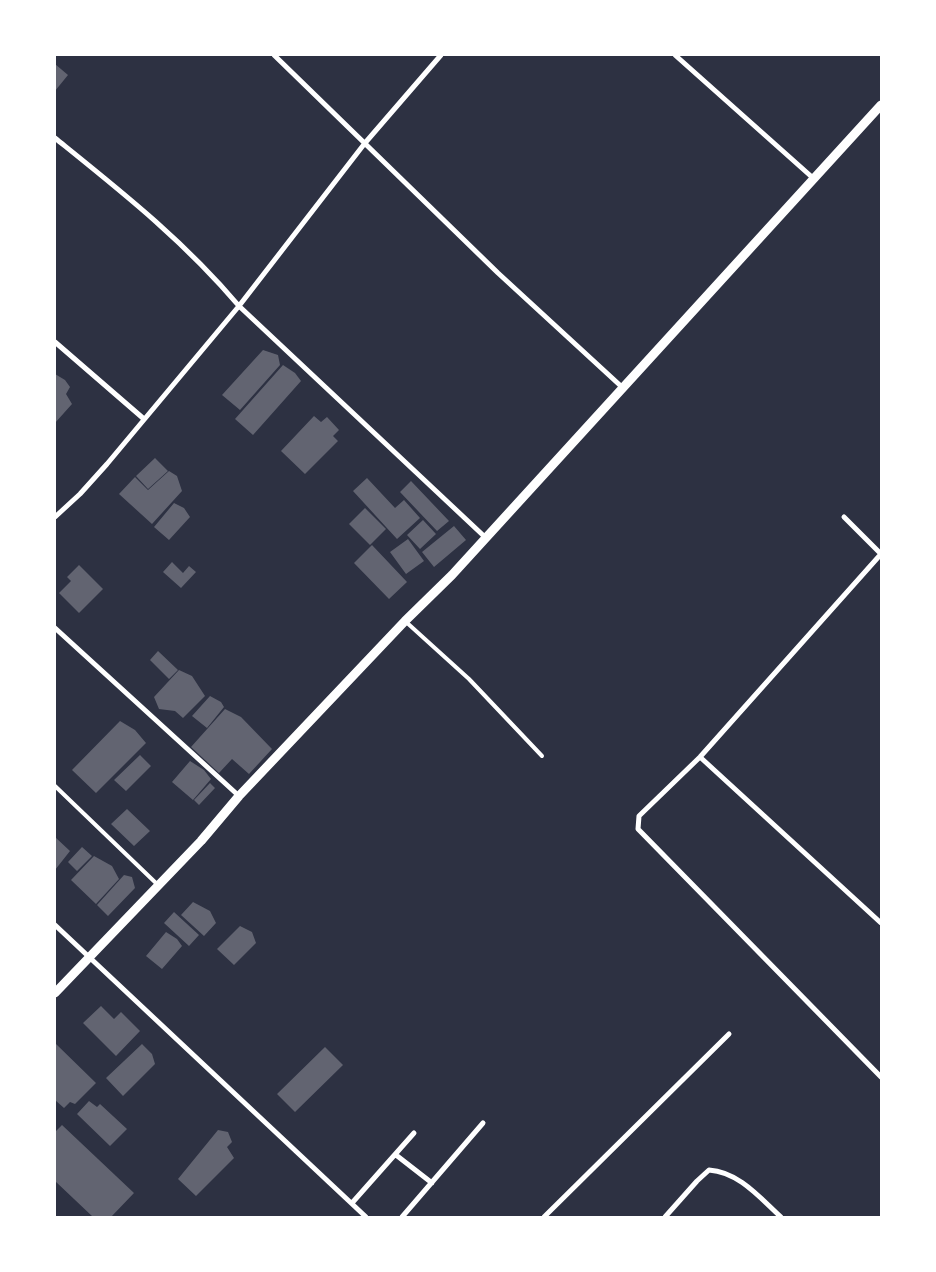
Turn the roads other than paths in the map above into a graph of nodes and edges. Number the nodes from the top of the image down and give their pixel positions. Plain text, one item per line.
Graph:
1 (274, 55) edge
2 (441, 55) edge
3 (675, 55) edge
4 (881, 105) edge
5 (55, 138) edge
6 (365, 143) junction
7 (813, 178) junction
8 (239, 306) junction
9 (55, 342) edge
10 (623, 388) junction
11 (144, 419) junction
12 (55, 517) edge
13 (844, 517) dead end
14 (486, 538) junction
15 (881, 554) edge
16 (405, 621) junction
17 (55, 628) edge
18 (542, 756) dead end
19 (700, 757) junction
20 (55, 786) edge
21 (239, 796) junction
22 (158, 885) junction
23 (881, 912) edge
24 (879, 921) edge
25 (55, 925) edge
26 (88, 957) junction
27 (55, 993) edge
28 (728, 1034) dead end
29 (880, 1074) edge
30 (483, 1123) dead end
31 (414, 1133) dead end
32 (396, 1155) junction
33 (432, 1183) junction
34 (352, 1203) junction
35 (366, 1217) edge
36 (402, 1217) edge
37 (544, 1217) edge
38 (665, 1217) edge
39 (781, 1217) edge

1 - 6 street
2 - 6 street
3 - 7 street
4 - 7 street
5 - 8 street
6 - 8 street
6 - 10 street
7 - 10 street
8 - 11 street
8 - 14 street
9 - 11 street
10 - 14 street
11 - 12 street
13 - 15 street
14 - 16 street
15 - 19 street
16 - 18 lane
16 - 21 street
17 - 21 street
19 - 24 street
19 - 29 street
20 - 22 lane
21 - 22 street
22 - 26 street
23 - 24 street
25 - 26 street
26 - 27 street
26 - 34 street
28 - 37 street
30 - 33 street
31 - 32 street
32 - 33 street
32 - 34 street
33 - 36 street
34 - 35 street
38 - 39 street

